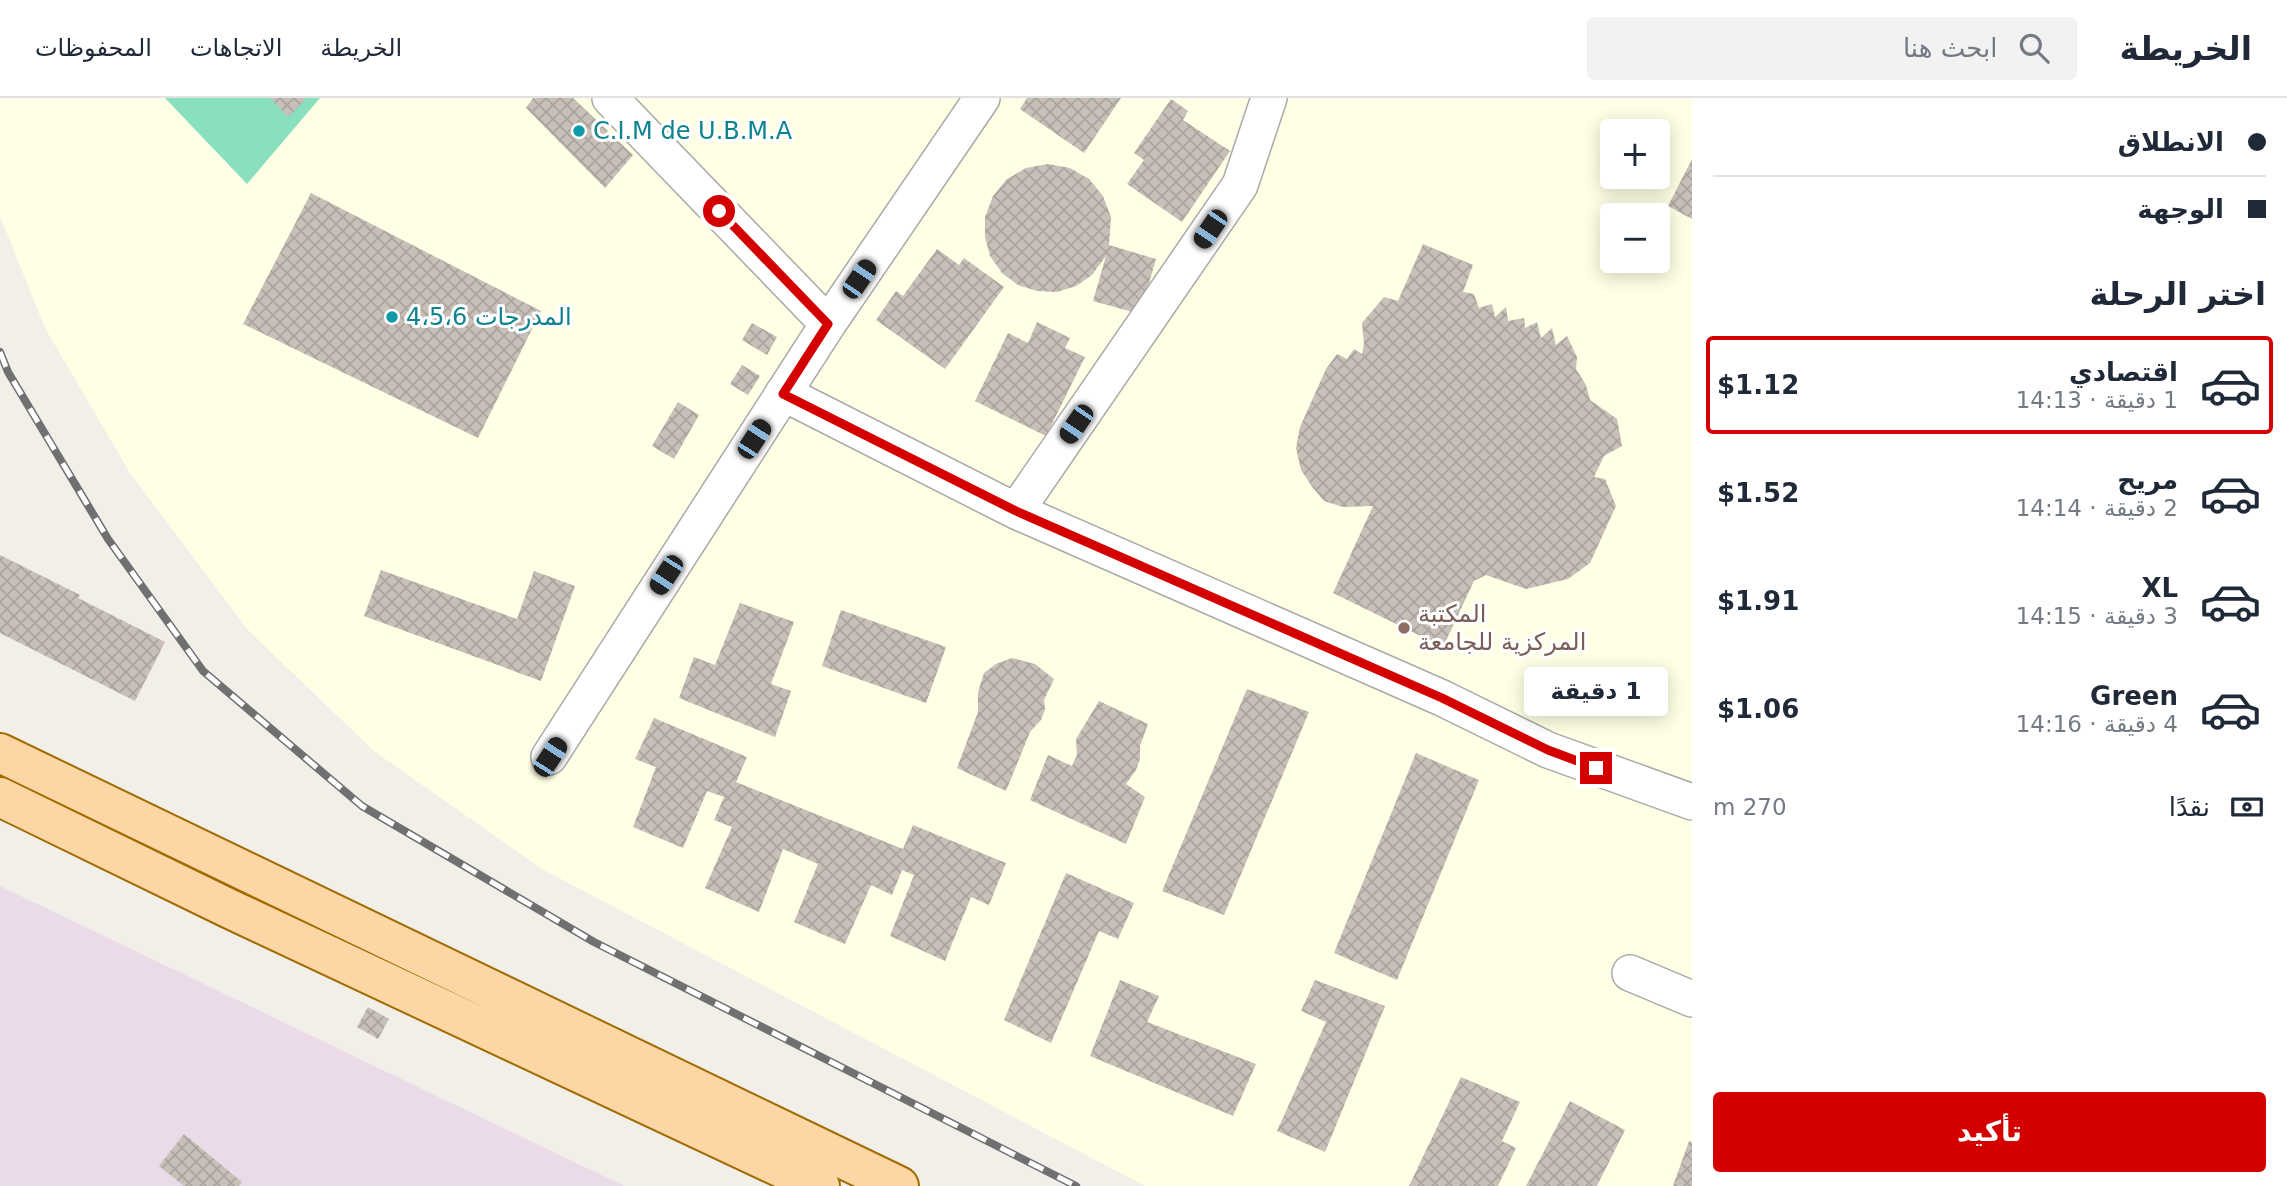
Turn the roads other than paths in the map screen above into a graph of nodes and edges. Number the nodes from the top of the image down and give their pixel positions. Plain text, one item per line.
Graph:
1 (610, 98) edge
2 (982, 98) edge
3 (1269, 98) edge
4 (828, 324) junction
5 (783, 394) junction
6 (1016, 511) junction
7 (0, 753) edge
8 (550, 757) dead end
9 (0, 797) edge
10 (1692, 802) edge
11 (1630, 973) dead end
12 (1692, 999) edge
13 (820, 1186) edge
14 (899, 1186) edge

1 - 4 lane
2 - 4 lane
3 - 6 lane
4 - 5 lane
5 - 6 lane
5 - 8 lane
6 - 10 lane
7 - 14 main road
9 - 13 main road
11 - 12 lane

